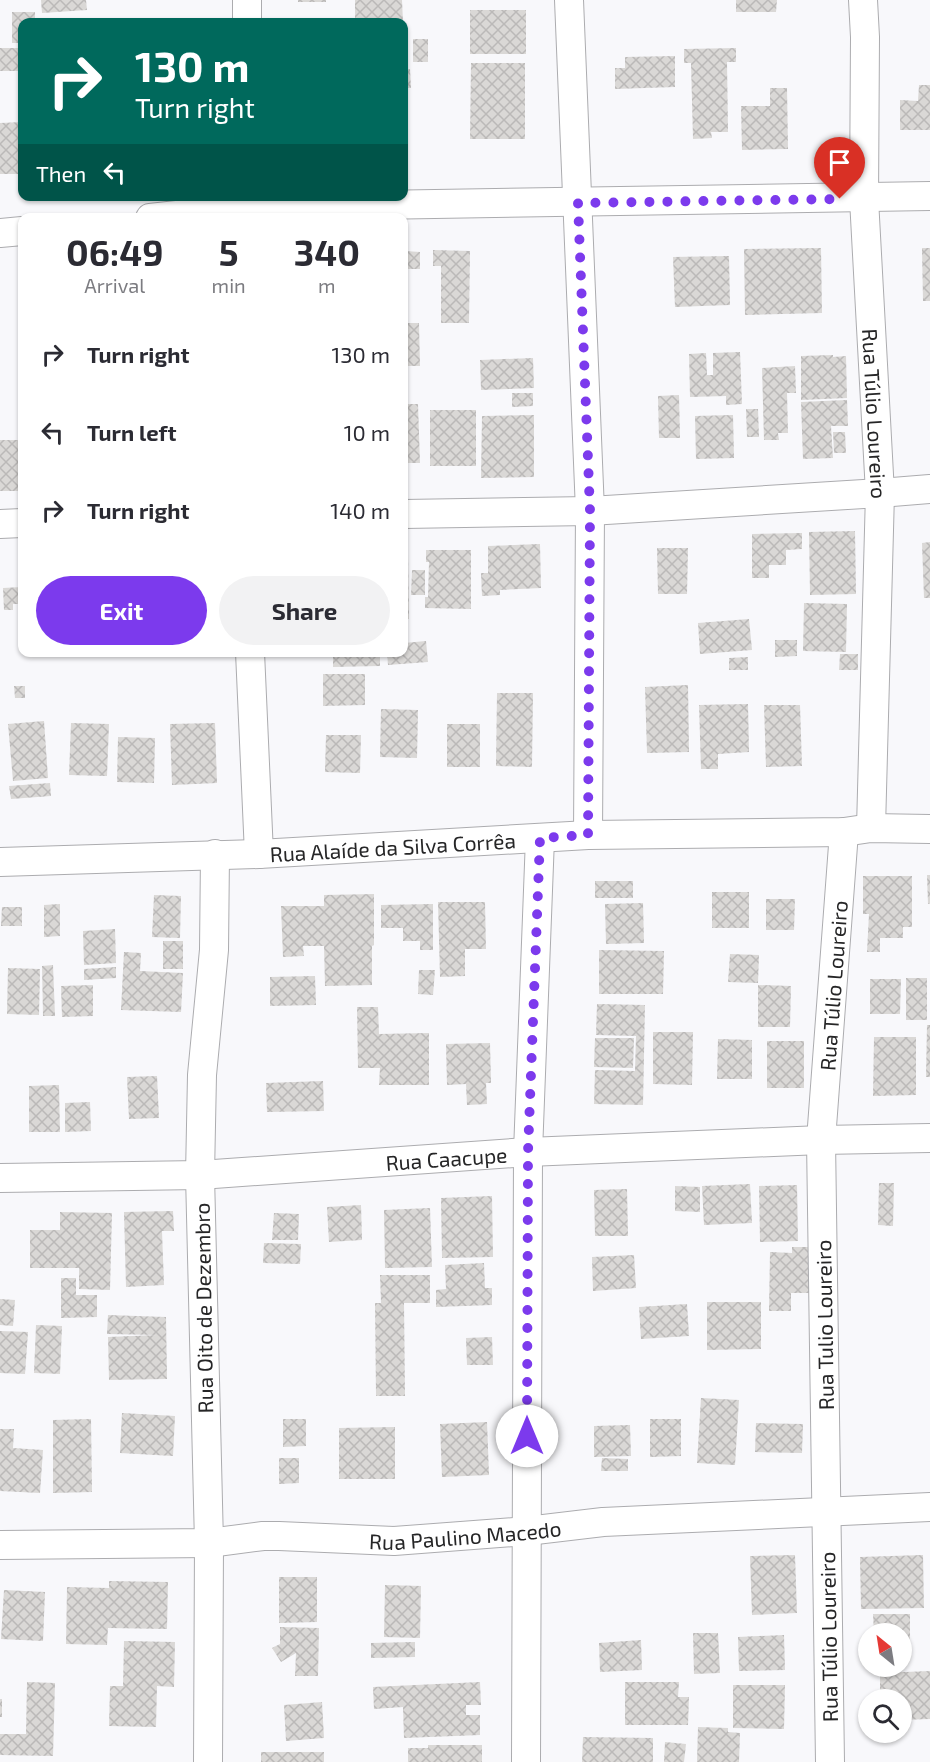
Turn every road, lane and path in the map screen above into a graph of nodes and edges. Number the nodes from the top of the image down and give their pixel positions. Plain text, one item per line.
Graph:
1 (247, 0) edge
2 (569, 0) edge
3 (863, 0) edge
4 (247, 18) edge
5 (930, 196) edge
6 (864, 199) junction
7 (578, 203) junction
8 (249, 207) edge
9 (195, 213) edge
10 (18, 231) edge
11 (0, 233) edge
12 (930, 489) edge
13 (880, 494) junction
14 (590, 511) junction
15 (408, 514) edge
16 (18, 523) edge
17 (0, 524) edge
18 (250, 657) edge
19 (930, 829) edge
20 (857, 830) junction
21 (588, 835) junction
22 (540, 838) junction
23 (215, 854) junction
24 (259, 854) junction
25 (0, 862) edge
26 (930, 1138) edge
27 (821, 1140) junction
28 (528, 1152) junction
29 (200, 1175) junction
30 (0, 1178) edge
31 (930, 1507) edge
32 (827, 1511) junction
33 (526, 1531) junction
34 (209, 1543) junction
35 (0, 1545) edge
36 (208, 1762) edge
37 (526, 1762) edge
38 (830, 1762) edge

1 - 4 street
2 - 7 street
3 - 6 street, Rua Túlio Loureiro
5 - 6 street
6 - 7 street
6 - 13 street, Rua Túlio Loureiro
7 - 8 street
7 - 14 street
8 - 9 street
10 - 11 street
12 - 13 street
13 - 14 street
13 - 20 street, Rua Túlio Loureiro
14 - 15 street
14 - 21 street
16 - 17 street
18 - 24 street
19 - 20 street, Rua Alaíde da Silva Corrêa
20 - 21 street, Rua Alaíde da Silva Corrêa
20 - 27 street, Rua Túlio Loureiro
21 - 22 street, Rua Alaíde da Silva Corrêa
22 - 24 street, Rua Alaíde da Silva Corrêa
22 - 28 street
23 - 24 street, Rua Alaíde da Silva Corrêa
23 - 25 street, Rua Alaíde da Silva Corrêa
23 - 29 street, Rua Oito de Dezembro
26 - 27 street, Rua Caacupe
27 - 28 street, Rua Caacupe
27 - 32 street, Rua Tulio Loureiro
28 - 29 street, Rua Caacupe
28 - 33 street
29 - 30 street, Rua Caacupe
29 - 34 street, Rua Oito de Dezembro
31 - 32 street, Rua Paulino Macedo
32 - 33 street, Rua Paulino Macedo
32 - 38 street, Rua Túlio Loureiro
33 - 34 street, Rua Paulino Macedo
33 - 37 street
34 - 35 street, Rua Paulino Macedo
34 - 36 street, Rua Oito de Dezembro

